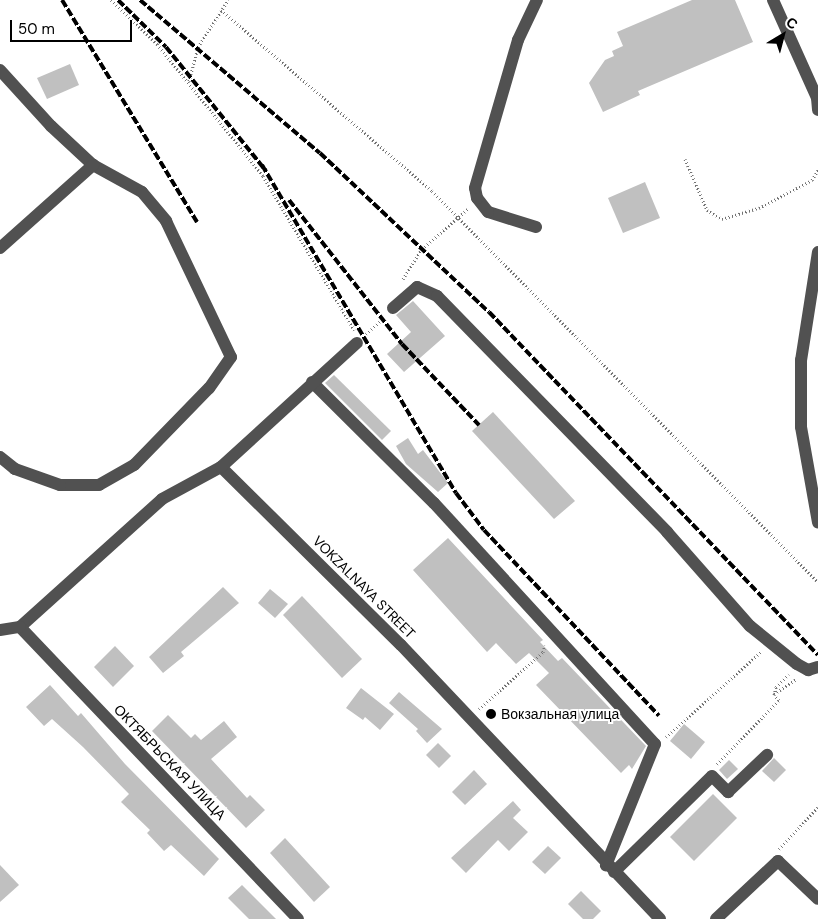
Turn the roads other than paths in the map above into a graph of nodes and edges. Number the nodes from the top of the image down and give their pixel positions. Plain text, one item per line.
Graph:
1 (537, 0) edge
2 (774, 0) edge
3 (0, 70) edge
4 (818, 110) edge
5 (93, 164) junction
6 (536, 227) dead end
7 (0, 248) edge
8 (818, 252) edge
9 (393, 308) road end
10 (357, 343) road end
11 (312, 382) junction
12 (0, 457) edge
13 (221, 467) junction
14 (818, 522) edge
15 (20, 627) junction
16 (0, 630) edge
17 (813, 668) edge
18 (767, 755) dead end
19 (610, 868) junction
20 (818, 899) edge
21 (298, 919) edge
22 (660, 919) edge
23 (716, 919) edge

1 - 6 street
2 - 4 street
3 - 5 street
5 - 7 street
5 - 12 street
8 - 14 street
9 - 17 street
10 - 11 street
11 - 13 street
11 - 19 street
13 - 15 street
13 - 19 street, VOKZALNAYA STREET
15 - 16 street
15 - 21 street, ОКТЯБРЬСКАЯ УЛИЦА
18 - 19 street
19 - 22 street, VOKZALNAYA STREET
20 - 23 street

